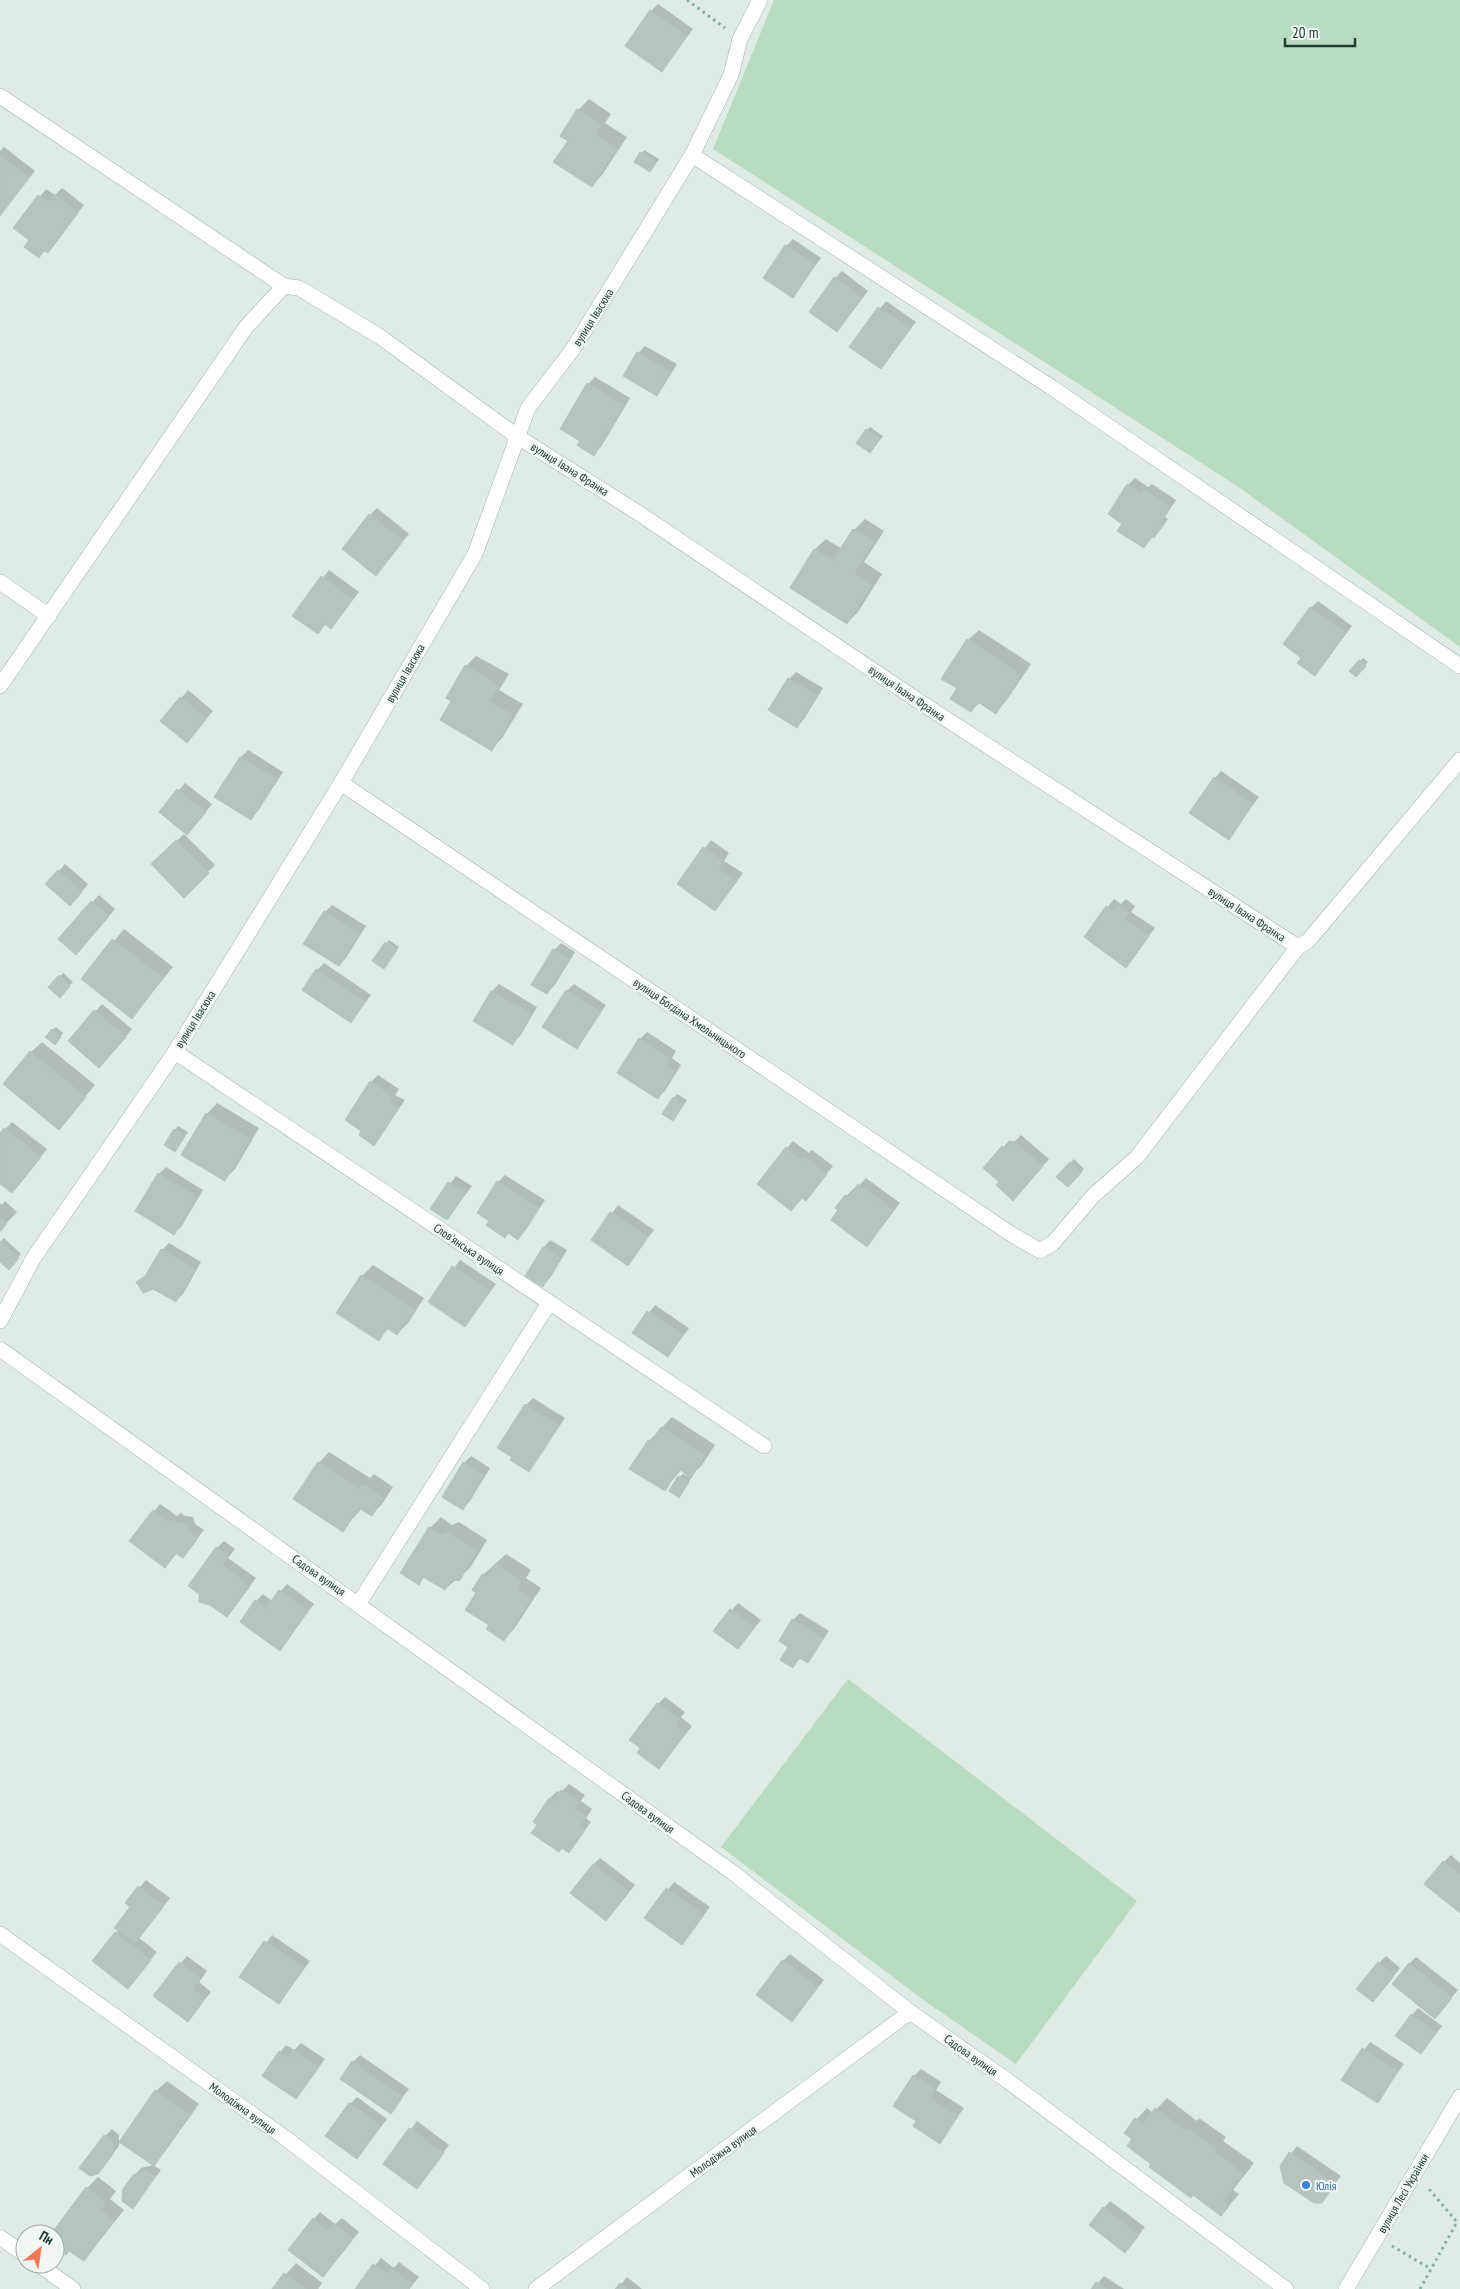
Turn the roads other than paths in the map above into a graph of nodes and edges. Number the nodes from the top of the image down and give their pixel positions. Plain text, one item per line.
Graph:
1 (760, 0) edge
2 (0, 96) edge
3 (692, 155) junction
4 (284, 286) junction
5 (518, 437) junction
6 (0, 582) edge
7 (49, 616) junction
8 (1460, 666) edge
9 (0, 686) edge
10 (1460, 760) edge
11 (340, 783) junction
12 (1298, 947) junction
13 (175, 1052) junction
14 (550, 1303) junction
15 (0, 1321) edge
16 (0, 1349) edge
17 (764, 1446) dead end
18 (359, 1603) junction
19 (0, 1934) edge
20 (910, 2012) junction
21 (1460, 2097) edge
22 (0, 2237) edge
23 (15, 2248) edge
24 (52, 2274) edge
25 (72, 2289) edge
26 (482, 2289) edge
27 (536, 2289) edge
28 (1286, 2289) edge
29 (1346, 2289) edge

1 - 3 street, вулиця Івасюка
2 - 4 street, вулиця Івана Франка
3 - 5 street, вулиця Івасюка
3 - 8 street
4 - 5 street, вулиця Івана Франка
4 - 7 street
5 - 11 street, вулиця Івасюка
5 - 12 street, вулиця Івана Франка
6 - 7 street
7 - 9 street
10 - 12 street
11 - 12 street, вулиця Богдана Хмельницького
11 - 13 street, вулиця Івасюка
13 - 14 street, Слов'янська вулиця
13 - 15 street, вулиця Івасюка
14 - 17 street, Слов'янська вулиця
14 - 18 street
16 - 18 street, Садова вулиця
18 - 20 street, Садова вулиця
19 - 26 street, Молодіжна вулиця
20 - 27 street, Молодіжна вулиця
20 - 28 street, Садова вулиця
21 - 29 street, вулиця Лесі Українки
22 - 23 street
24 - 25 street

